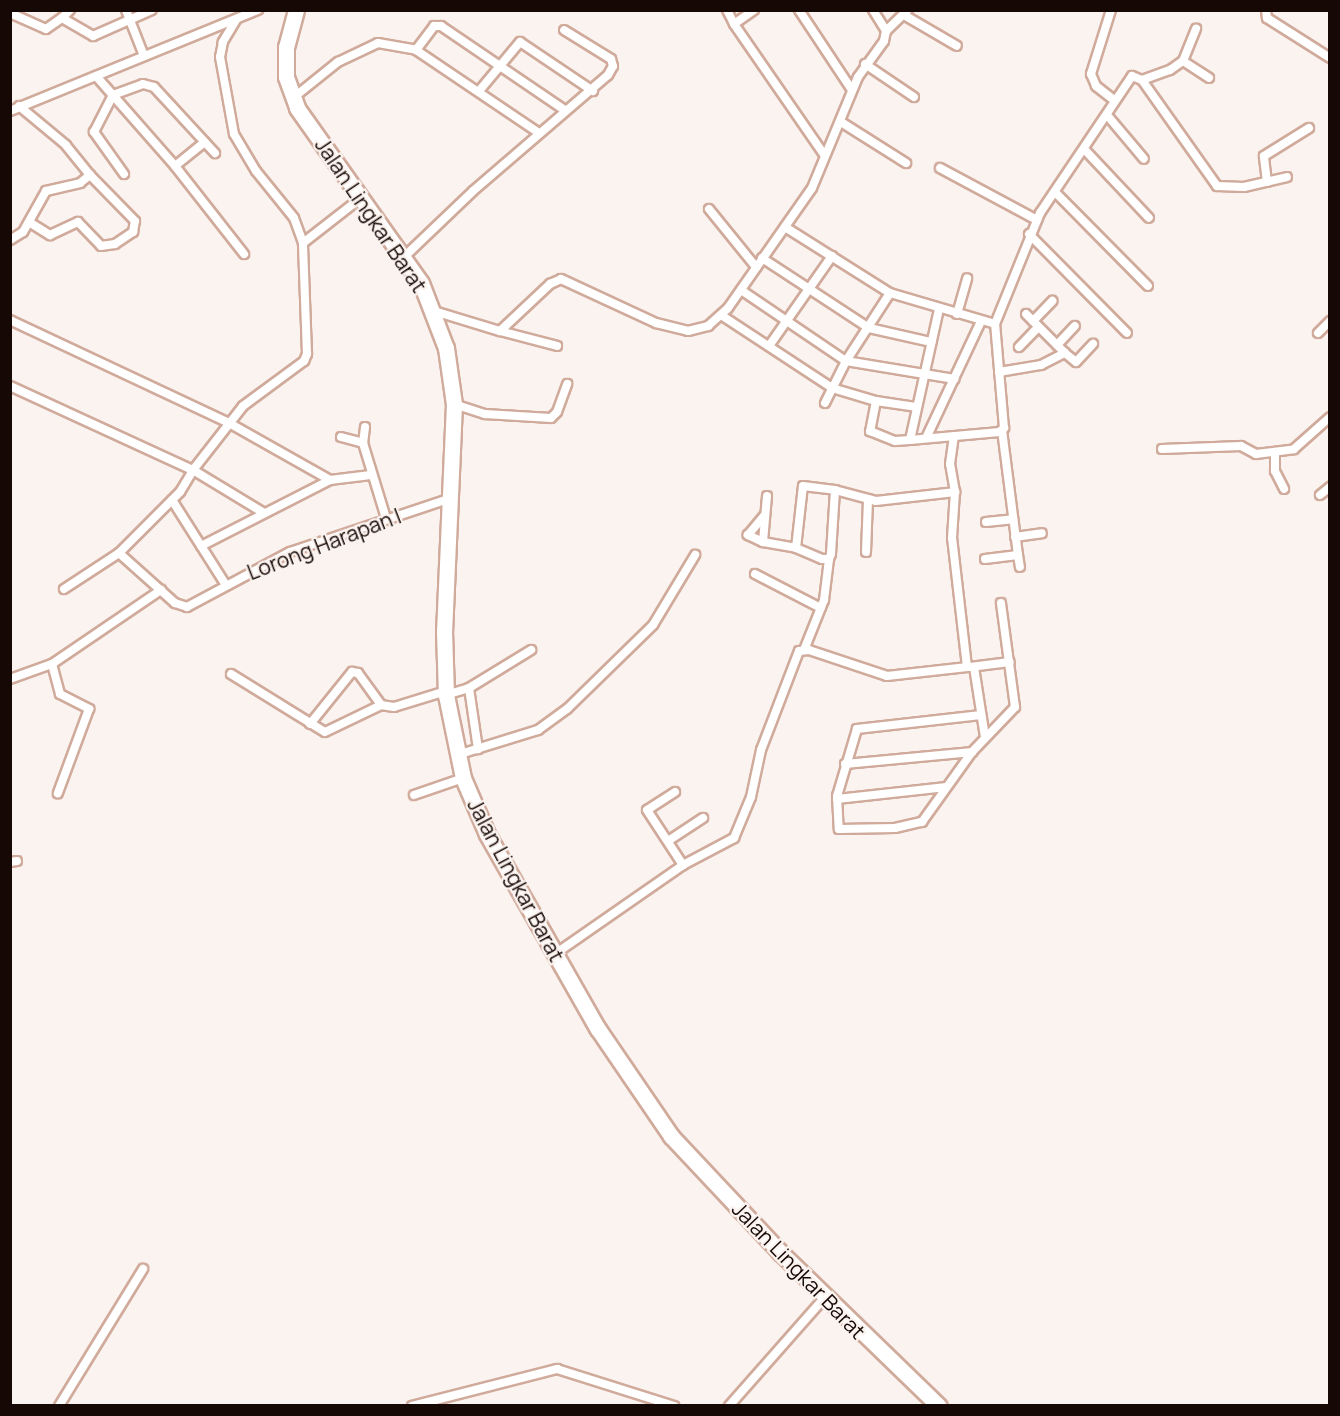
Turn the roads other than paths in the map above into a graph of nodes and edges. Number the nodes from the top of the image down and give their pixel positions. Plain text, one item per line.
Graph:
1 (70, 10) edge
2 (126, 10) edge
3 (152, 10) edge
4 (258, 10) edge
5 (296, 10) edge
6 (727, 10) edge
7 (754, 10) edge
8 (799, 10) edge
9 (873, 10) edge
10 (1111, 10) edge
11 (1266, 10) edge
12 (10, 13) edge
13 (906, 13) edge
14 (62, 18) junction
15 (130, 20) junction
16 (236, 20) junction
17 (734, 24) junction
18 (1196, 29) dead end
19 (564, 30) dead end
20 (886, 31) junction
21 (957, 46) dead end
22 (416, 50) junction
23 (144, 57) junction
24 (1329, 58) edge
25 (1183, 61) junction
26 (865, 64) junction
27 (498, 66) junction
28 (96, 76) junction
29 (1209, 78) dead end
30 (1142, 80) junction
31 (852, 90) junction
32 (479, 91) junction
33 (593, 91) junction
34 (113, 94) junction
35 (914, 97) dead end
36 (293, 98) junction
37 (1114, 101) junction
38 (19, 106) junction
39 (10, 111) edge
40 (566, 111) junction
41 (1107, 115) junction
42 (841, 122) junction
43 (1309, 128) dead end
44 (539, 133) junction
45 (205, 142) junction
46 (1085, 150) junction
47 (215, 153) dead end
48 (825, 156) junction
49 (1144, 159) dead end
50 (906, 163) dead end
51 (175, 166) junction
52 (939, 168) dead end
53 (124, 174) dead end
54 (90, 175) junction
55 (1287, 177) dead end
56 (1267, 182) junction
57 (1055, 192) junction
58 (362, 197) junction
59 (709, 209) dead end
60 (1149, 218) dead end
61 (1037, 220) junction
62 (29, 222) junction
63 (784, 227) junction
64 (1029, 234) junction
65 (10, 240) edge
66 (303, 243) junction
67 (244, 254) dead end
68 (832, 256) junction
69 (404, 257) junction
70 (762, 258) junction
71 (756, 267) junction
72 (967, 278) dead end
73 (1148, 286) dead end
74 (741, 290) junction
75 (809, 290) junction
76 (890, 293) junction
77 (1052, 302) dead end
78 (939, 309) junction
79 (434, 311) junction
80 (957, 314) junction
81 (1026, 314) dead end
82 (721, 315) junction
83 (10, 320) edge
84 (789, 320) junction
85 (981, 321) junction
86 (1329, 321) edge
87 (995, 324) junction
88 (1036, 324) junction
89 (1075, 326) dead end
90 (869, 328) junction
91 (500, 331) junction
92 (1127, 333) dead end
93 (1318, 333) dead end
94 (931, 342) junction
95 (1093, 344) dead end
96 (1057, 345) junction
97 (557, 346) dead end
98 (769, 346) junction
99 (1019, 347) dead end
100 (1065, 353) junction
101 (846, 361) junction
102 (999, 372) junction
103 (922, 373) junction
104 (955, 379) junction
105 (567, 384) dead end
106 (10, 386) edge
107 (832, 388) junction
108 (876, 401) junction
109 (825, 403) dead end
110 (454, 404) junction
111 (916, 407) junction
112 (1329, 417) edge
113 (229, 423) junction
114 (365, 427) dead end
115 (1002, 430) junction
116 (927, 436) junction
117 (954, 436) junction
118 (341, 437) dead end
119 (910, 440) junction
120 (363, 443) junction
121 (1162, 449) dead end
122 (1275, 452) junction
123 (193, 470) junction
124 (371, 475) junction
125 (330, 480) junction
126 (1329, 487) edge
127 (1284, 489) dead end
128 (834, 490) junction
129 (955, 492) junction
130 (1320, 495) dead end
131 (766, 496) dead end
132 (451, 498) junction
133 (868, 499) junction
134 (172, 500) junction
135 (264, 513) junction
136 (764, 516) junction
137 (386, 518) junction
138 (1013, 519) junction
139 (986, 522) dead end
140 (1042, 533) dead end
141 (1016, 537) junction
142 (762, 542) junction
143 (201, 546) junction
144 (796, 548) junction
145 (866, 552) dead end
146 (119, 553) junction
147 (695, 555) dead end
148 (1018, 555) junction
149 (828, 559) junction
150 (985, 559) dead end
151 (1020, 567) dead end
152 (755, 573) dead end
153 (226, 585) junction
154 (64, 589) dead end
155 (161, 590) junction
156 (1001, 603) dead end
157 (821, 608) junction
158 (531, 650) dead end
159 (804, 650) junction
160 (1010, 662) junction
161 (52, 664) junction
162 (970, 667) junction
163 (231, 674) dead end
164 (10, 679) edge
165 (469, 688) junction
166 (446, 693) junction
167 (381, 705) junction
168 (981, 715) junction
169 (310, 724) junction
170 (985, 737) junction
171 (478, 749) junction
172 (972, 752) junction
173 (457, 755) junction
174 (844, 764) junction
175 (463, 778) junction
176 (946, 787) junction
177 (675, 792) dead end
178 (58, 793) dead end
179 (414, 795) dead end
180 (837, 799) junction
181 (703, 818) dead end
182 (668, 842) junction
183 (684, 865) junction
184 (555, 954) junction
185 (143, 1269) dead end
186 (825, 1297) junction
187 (60, 1406) edge
188 (412, 1406) edge
189 (674, 1406) edge
190 (729, 1406) edge
191 (939, 1406) edge

1 - 14 street
2 - 15 street
3 - 15 street
4 - 16 street
5 - 36 highway, Jalan Lingkar Barat
6 - 17 street
7 - 17 street
8 - 31 street
9 - 20 street
10 - 37 street
11 - 24 street
12 - 14 street
13 - 20 street
13 - 21 street
14 - 15 street
15 - 23 street
16 - 23 street
16 - 66 street
17 - 48 street
18 - 25 street
19 - 33 street
20 - 26 street
22 - 27 street
22 - 32 street
22 - 36 street
23 - 28 street
25 - 29 street
25 - 30 street
26 - 31 street
26 - 35 street
27 - 32 street
27 - 33 street
27 - 40 street
28 - 34 street
28 - 38 street
30 - 37 street
30 - 56 street
31 - 42 street
32 - 44 street
33 - 40 street
34 - 45 street
34 - 51 street
34 - 53 street
36 - 58 highway, Jalan Lingkar Barat
37 - 41 street
38 - 39 street
38 - 54 street
40 - 44 street
41 - 46 street
41 - 49 street
42 - 48 street
42 - 50 street
43 - 56 street
44 - 69 street
45 - 47 street
45 - 51 street
46 - 57 street
46 - 60 street
48 - 63 street
51 - 67 street
52 - 61 street
54 - 62 street
54 - 62 street
55 - 56 street
57 - 61 street
57 - 73 street
58 - 66 street
58 - 69 highway, Jalan Lingkar Barat
59 - 71 street
61 - 64 street
62 - 65 street
63 - 68 street
63 - 70 street
64 - 87 street
64 - 92 street
66 - 113 street
68 - 75 street
68 - 76 street
69 - 79 highway, Jalan Lingkar Barat
70 - 71 street
70 - 75 street
71 - 74 street
72 - 80 street
74 - 82 street
74 - 84 street
75 - 84 street
75 - 90 street
76 - 78 street
76 - 90 street
77 - 88 street
78 - 80 street
78 - 94 street
79 - 91 street
79 - 110 highway, Jalan Lingkar Barat
80 - 85 street
81 - 88 street
82 - 91 street
82 - 98 street
83 - 113 street
84 - 98 street
84 - 101 street
85 - 87 street
85 - 104 street
86 - 93 street
87 - 102 street
88 - 96 street
88 - 99 street
89 - 96 street
90 - 94 street
90 - 101 street
91 - 97 street
94 - 103 street
95 - 100 street
96 - 100 street
98 - 107 street
100 - 102 street
101 - 103 street
101 - 107 street
102 - 115 street
103 - 104 street
103 - 111 street
104 - 116 street
105 - 110 street
106 - 123 street
107 - 108 street
107 - 109 street
108 - 111 street
108 - 119 street
110 - 132 highway, Jalan Lingkar Barat
111 - 119 street
112 - 122 street
113 - 123 street
113 - 125 street
114 - 120 street
115 - 117 street
115 - 138 street
116 - 117 street
116 - 119 street
117 - 129 street
118 - 120 street
120 - 124 street
121 - 122 street
122 - 127 street
123 - 134 street
123 - 135 street
124 - 125 street
124 - 137 street
125 - 135 street
126 - 130 street
128 - 133 street
128 - 144 street
128 - 149 street
129 - 133 street
129 - 162 street
131 - 136 street
132 - 137 street, Lorong Harapan I
132 - 166 highway, Jalan Lingkar Barat
133 - 145 street
134 - 143 street
134 - 146 street
135 - 143 street
136 - 142 street
136 - 142 street
137 - 153 street, Lorong Harapan I
138 - 139 street
138 - 141 street
140 - 141 street
141 - 148 street
142 - 144 street
143 - 153 street
144 - 149 street
146 - 154 street
146 - 155 street
147 - 171 street
148 - 150 street
148 - 151 street
149 - 157 street
152 - 157 street
153 - 155 street, Lorong Harapan I
155 - 161 street
156 - 160 street
157 - 159 street
158 - 165 street
159 - 162 street
159 - 183 street
160 - 162 street
160 - 170 street
161 - 164 street
161 - 178 street
162 - 168 street
163 - 169 street
165 - 166 street
165 - 171 street
166 - 167 street
166 - 173 highway, Jalan Lingkar Barat
167 - 169 street
167 - 169 street
168 - 170 street
168 - 174 street
170 - 172 street
171 - 173 street
172 - 174 street
172 - 176 street
173 - 175 highway, Jalan Lingkar Barat
174 - 180 street
175 - 179 street
175 - 184 highway, Jalan Lingkar Barat
176 - 180 street
176 - 180 street
177 - 182 street
181 - 182 street
182 - 183 street
183 - 184 street
184 - 186 highway, Jalan Lingkar Barat
185 - 187 street
186 - 190 street
186 - 191 highway, Jalan Lingkar Barat
188 - 189 street

